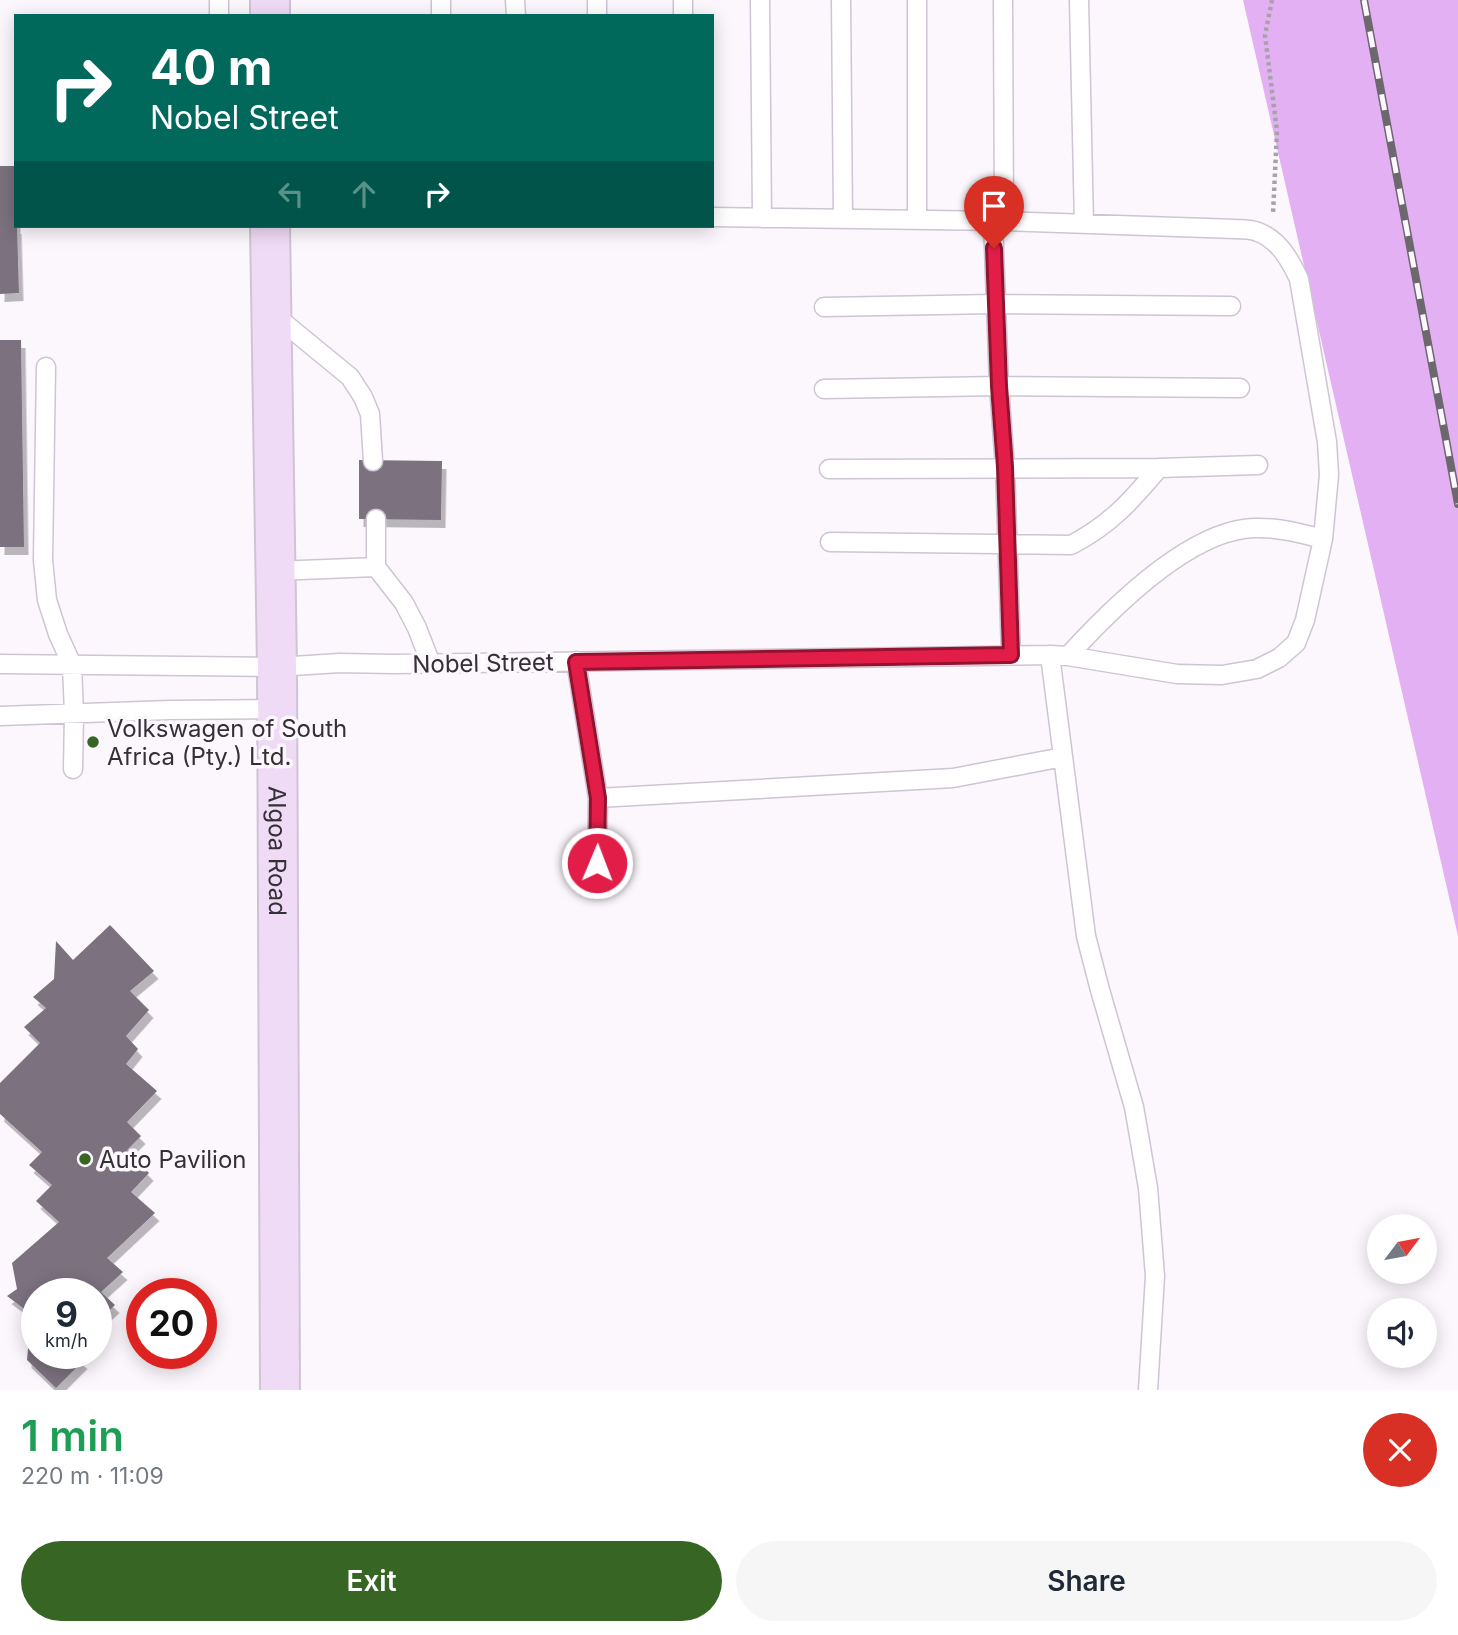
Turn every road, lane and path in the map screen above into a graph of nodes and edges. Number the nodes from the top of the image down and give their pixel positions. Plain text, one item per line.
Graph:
1 (760, 0) edge
2 (841, 0) edge
3 (917, 0) edge
4 (1003, 0) edge
5 (1079, 0) edge
6 (1272, 0) edge
7 (714, 217) edge
8 (762, 218) junction
9 (842, 219) junction
10 (917, 219) junction
11 (999, 221) junction
12 (1084, 223) junction
13 (270, 228) edge
14 (1272, 239) junction
15 (995, 304) junction
16 (1231, 306) dead end
17 (824, 307) dead end
18 (272, 313) junction
19 (46, 367) dead end
20 (999, 386) junction
21 (1240, 388) dead end
22 (824, 389) dead end
23 (373, 461) dead end
24 (1258, 465) dead end
25 (1005, 467) junction
26 (1159, 468) junction
27 (829, 469) dead end
28 (376, 519) dead end
29 (1323, 538) junction
30 (830, 542) dead end
31 (1007, 545) junction
32 (376, 567) junction
33 (276, 571) junction
34 (1011, 655) junction
35 (1059, 655) junction
36 (576, 662) junction
37 (0, 664) edge
38 (431, 664) junction
39 (72, 665) junction
40 (277, 667) junction
41 (277, 709) junction
42 (74, 713) junction
43 (0, 716) edge
44 (1063, 757) junction
45 (73, 769) dead end
46 (598, 798) junction
47 (597, 863) dead end
48 (280, 1390) edge
49 (1148, 1390) edge

1 - 8 lane
2 - 9 lane
3 - 10 lane
4 - 11 lane
5 - 12 lane
6 - 14 path
7 - 8 lane
8 - 9 lane
9 - 10 lane
10 - 11 lane
11 - 12 lane
11 - 15 lane
12 - 14 lane
13 - 18 street, Algoa Road
14 - 29 lane, Nobel Street
15 - 16 lane
15 - 17 lane
15 - 20 lane
18 - 23 lane
18 - 33 street, Algoa Road
19 - 39 lane
20 - 21 lane
20 - 22 lane
20 - 25 lane
24 - 26 lane
25 - 26 lane
25 - 27 lane
25 - 31 lane
26 - 31 lane
28 - 32 lane
29 - 35 lane
29 - 35 lane, Nobel Street
30 - 31 lane
31 - 34 lane
32 - 33 lane
32 - 38 lane
33 - 40 street, Algoa Road
34 - 35 lane, Nobel Street
34 - 36 lane, Nobel Street
35 - 44 lane
36 - 38 lane, Nobel Street
36 - 46 lane
37 - 39 lane, Nobel Street
38 - 40 lane, Nobel Street
39 - 40 lane, Nobel Street
39 - 42 lane
40 - 41 street, Algoa Road
41 - 42 lane
41 - 48 street, Algoa Road
42 - 43 lane
42 - 45 lane
44 - 46 lane
44 - 49 lane
46 - 47 lane

